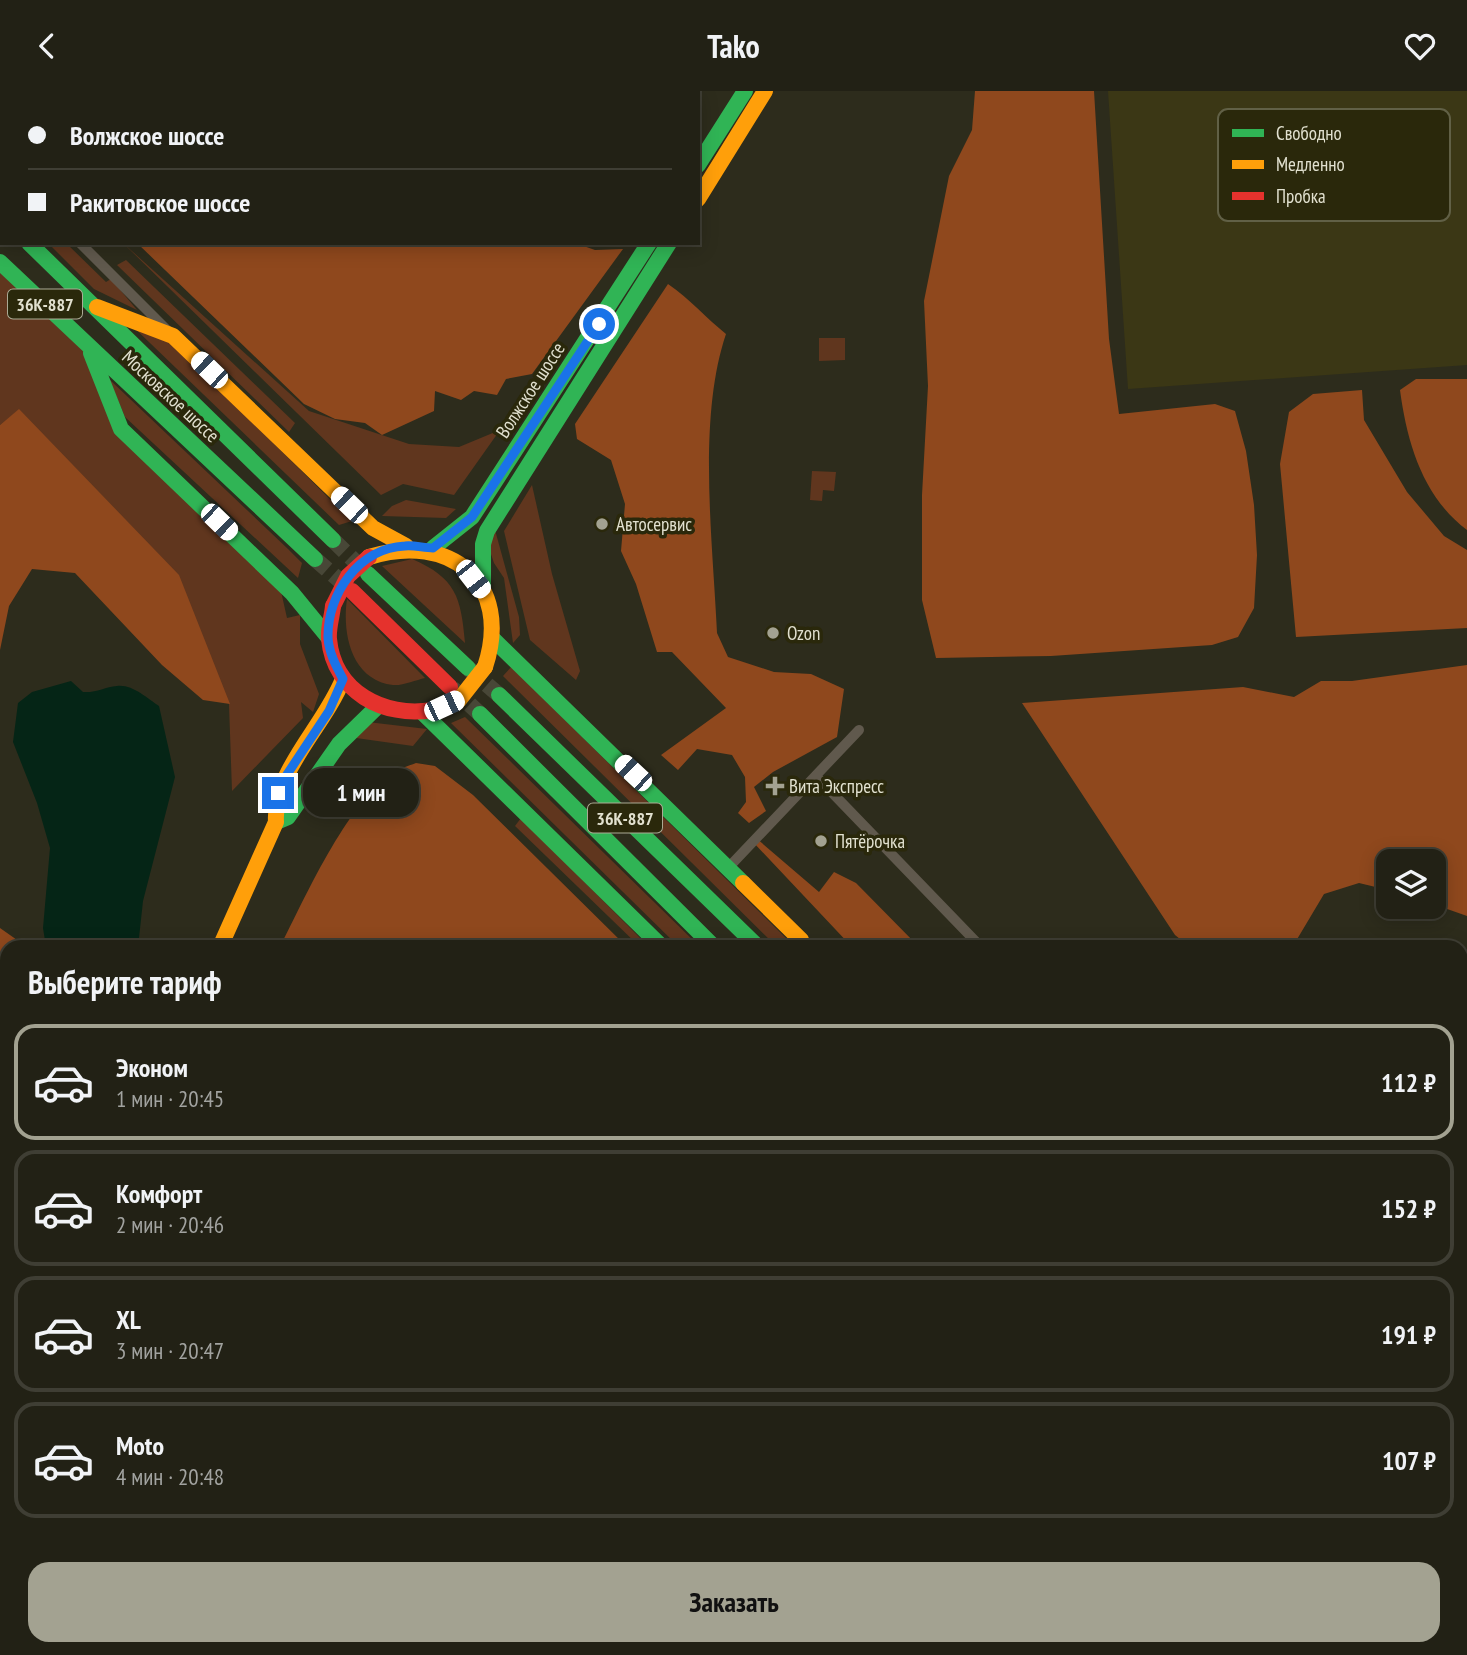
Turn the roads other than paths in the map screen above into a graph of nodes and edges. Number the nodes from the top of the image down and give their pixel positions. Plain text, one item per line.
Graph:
1 (745, 91) edge
2 (765, 91) edge
3 (700, 162) edge
4 (700, 196) edge
5 (31, 245) edge
6 (82, 245) edge
7 (648, 245) edge
8 (668, 245) edge
9 (0, 262) edge
10 (92, 305) junction
11 (173, 336) junction
12 (89, 347) junction
13 (332, 540) tunnel mouth
14 (405, 546) junction
15 (433, 548) junction
16 (315, 559) tunnel mouth
17 (368, 574) tunnel mouth
18 (352, 591) tunnel mouth
19 (483, 591) junction
20 (328, 637) junction
21 (494, 639) junction
22 (468, 668) tunnel mouth
23 (343, 679) junction
24 (450, 687) tunnel mouth
25 (499, 695) tunnel mouth
26 (377, 707) junction
27 (423, 713) junction
28 (480, 714) tunnel mouth
29 (859, 730) dead end
30 (816, 776) junction
31 (276, 822) junction
32 (728, 868) junction
33 (223, 940) edge
34 (655, 940) edge
35 (707, 940) edge
36 (751, 940) edge
37 (798, 940) edge
38 (974, 940) edge

1 - 3 main road
2 - 4 main road
5 - 10 main road, Московское шоссе / 36К-887
6 - 11 street
7 - 15 main road, Волжское шоссе
8 - 19 main road, Волжское шоссе
9 - 12 main road, Московское шоссе / 36К-887
10 - 11 main road
10 - 13 main road, Московское шоссе / 36К-887
11 - 14 main road
12 - 16 main road, Московское шоссе / 36К-887
12 - 20 main road
14 - 15 main road
14 - 20 main road, bridge
15 - 19 main road
17 - 22 main road
18 - 24 main road
19 - 21 main road
20 - 23 main road
21 - 27 main road, bridge
21 - 32 main road
23 - 26 main road
23 - 31 main road
25 - 36 main road, 36К-887
26 - 27 main road
26 - 31 main road
27 - 34 main road
28 - 35 main road, 36К-887
29 - 30 street
30 - 32 street
30 - 38 street
31 - 33 main road
32 - 37 main road

